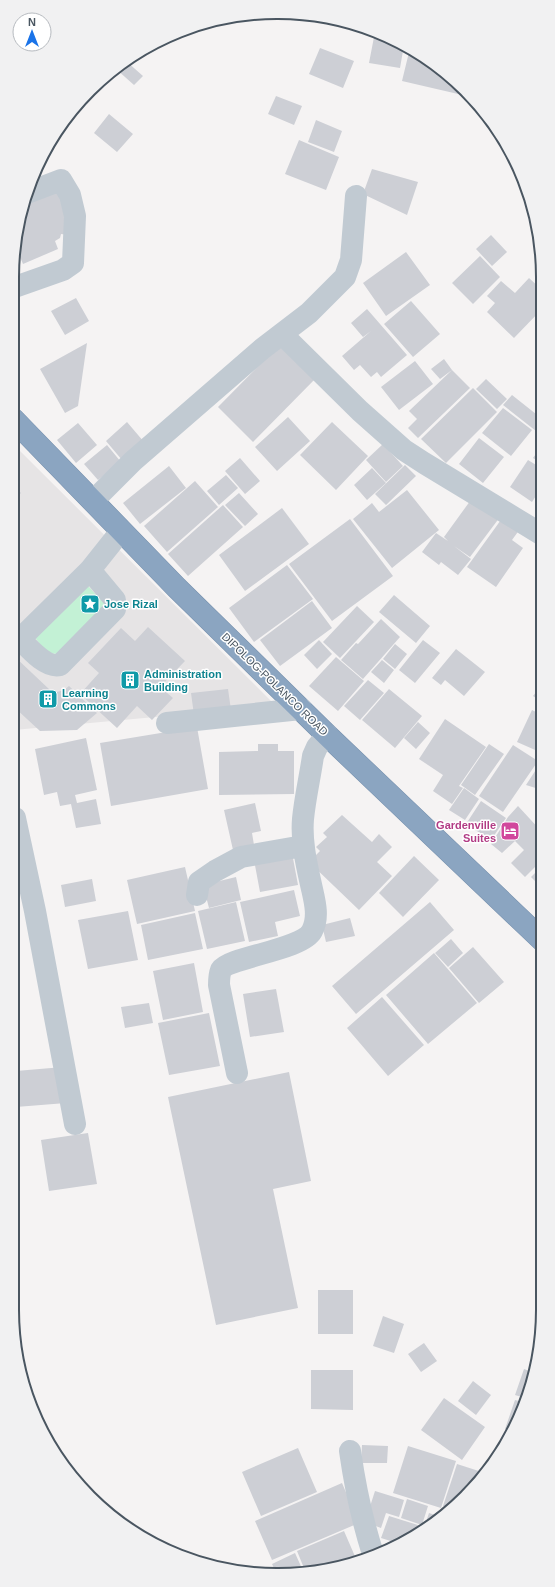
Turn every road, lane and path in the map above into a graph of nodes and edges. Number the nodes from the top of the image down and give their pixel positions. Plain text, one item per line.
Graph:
1 (35, 190) edge
2 (356, 196) dead end
3 (19, 286) edge
4 (281, 336) junction
5 (19, 423) edge
6 (93, 501) junction
7 (121, 531) junction
8 (536, 531) edge
9 (90, 570) junction
10 (19, 634) edge
11 (19, 638) edge
12 (301, 709) junction
13 (166, 723) dead end
14 (327, 735) junction
15 (19, 840) edge
16 (304, 846) junction
17 (197, 895) dead end
18 (536, 934) edge
19 (237, 1073) dead end
20 (75, 1124) dead end
21 (350, 1451) dead end
22 (372, 1550) edge

1 - 3 street
2 - 4 street
4 - 6 street
4 - 8 street
5 - 6 highway, DIPOLOG-POLANCO ROAD
6 - 7 highway, DIPOLOG-POLANCO ROAD
7 - 9 street
7 - 12 highway, DIPOLOG-POLANCO ROAD
9 - 10 street
9 - 11 street
12 - 13 street
12 - 14 highway, DIPOLOG-POLANCO ROAD
14 - 16 street
14 - 18 highway, DIPOLOG-POLANCO ROAD
15 - 20 street
16 - 17 street
16 - 19 street
21 - 22 street

